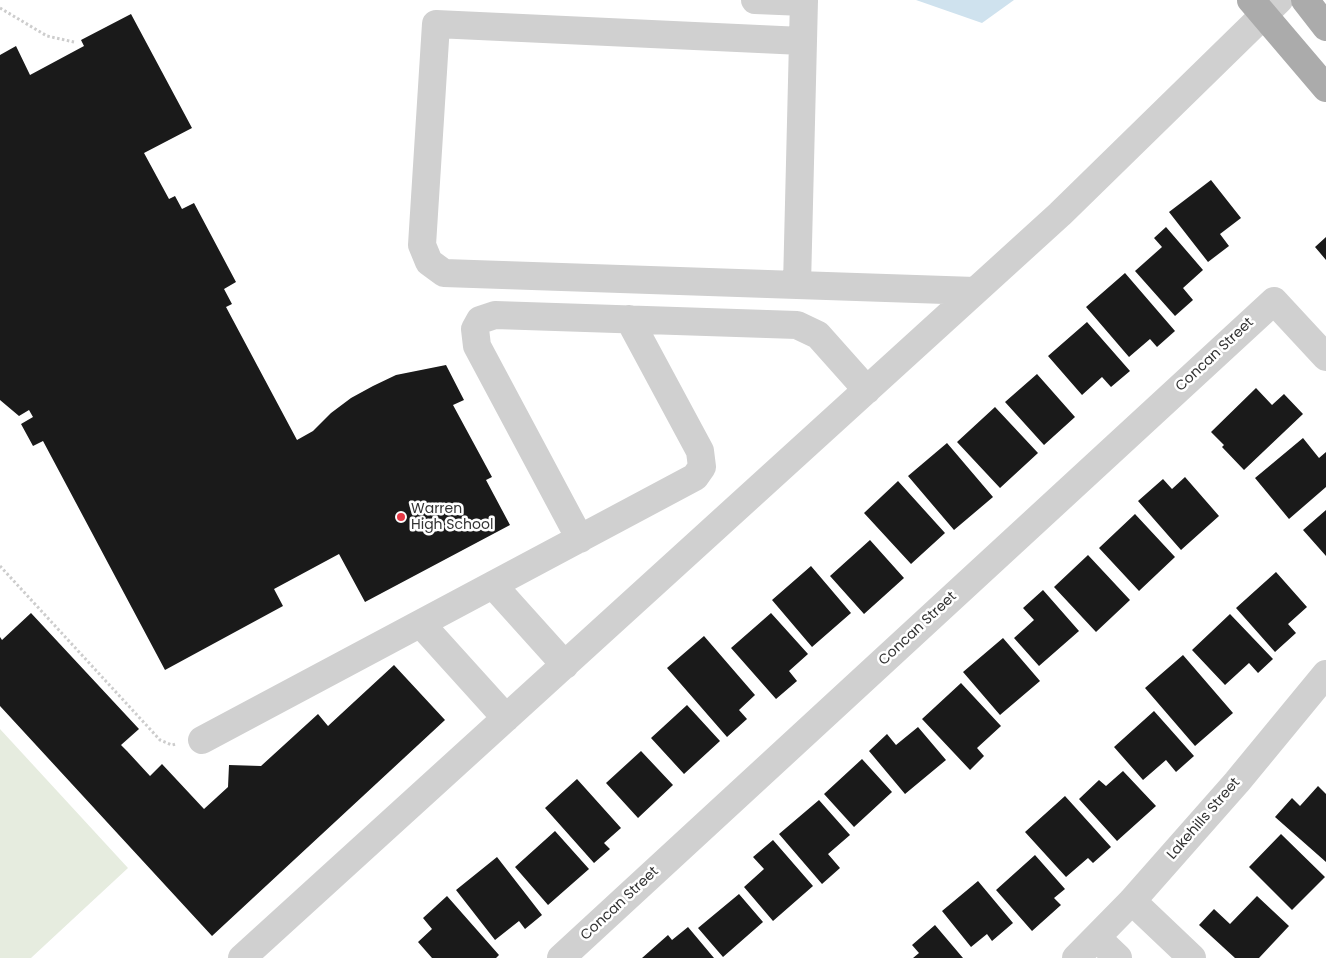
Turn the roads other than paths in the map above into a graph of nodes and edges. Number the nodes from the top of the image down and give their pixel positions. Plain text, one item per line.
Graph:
1 (755, 0) edge
2 (1305, 0) edge
3 (804, 1) edge
4 (1264, 5) edge
5 (1326, 27) edge
6 (802, 41) junction
7 (1326, 88) edge
8 (797, 285) junction
9 (975, 291) junction
10 (629, 319) junction
11 (1326, 358) edge
12 (867, 390) junction
13 (580, 539) junction
14 (493, 585) junction
15 (421, 624) junction
16 (564, 665) junction
17 (1326, 674) edge
18 (506, 718) junction
19 (202, 740) road end
20 (1132, 901) junction
21 (1097, 938) junction
22 (242, 958) edge
23 (561, 958) edge
24 (1076, 958) edge
25 (1118, 958) edge
26 (1192, 958) edge

1 - 3 street
2 - 5 main road
3 - 6 street
4 - 7 main road
4 - 9 street
6 - 8 street
6 - 8 street
8 - 9 street
9 - 12 street
10 - 12 street
10 - 13 street
10 - 13 street
11 - 23 street, Concan Street
12 - 16 street
13 - 14 street
14 - 15 street
14 - 16 street
15 - 18 street
15 - 19 street
16 - 18 street
17 - 20 street, Lakehills Street
18 - 22 street
20 - 21 street, Lakehills Street
20 - 26 street
21 - 24 street, Lakehills Street
21 - 25 street

